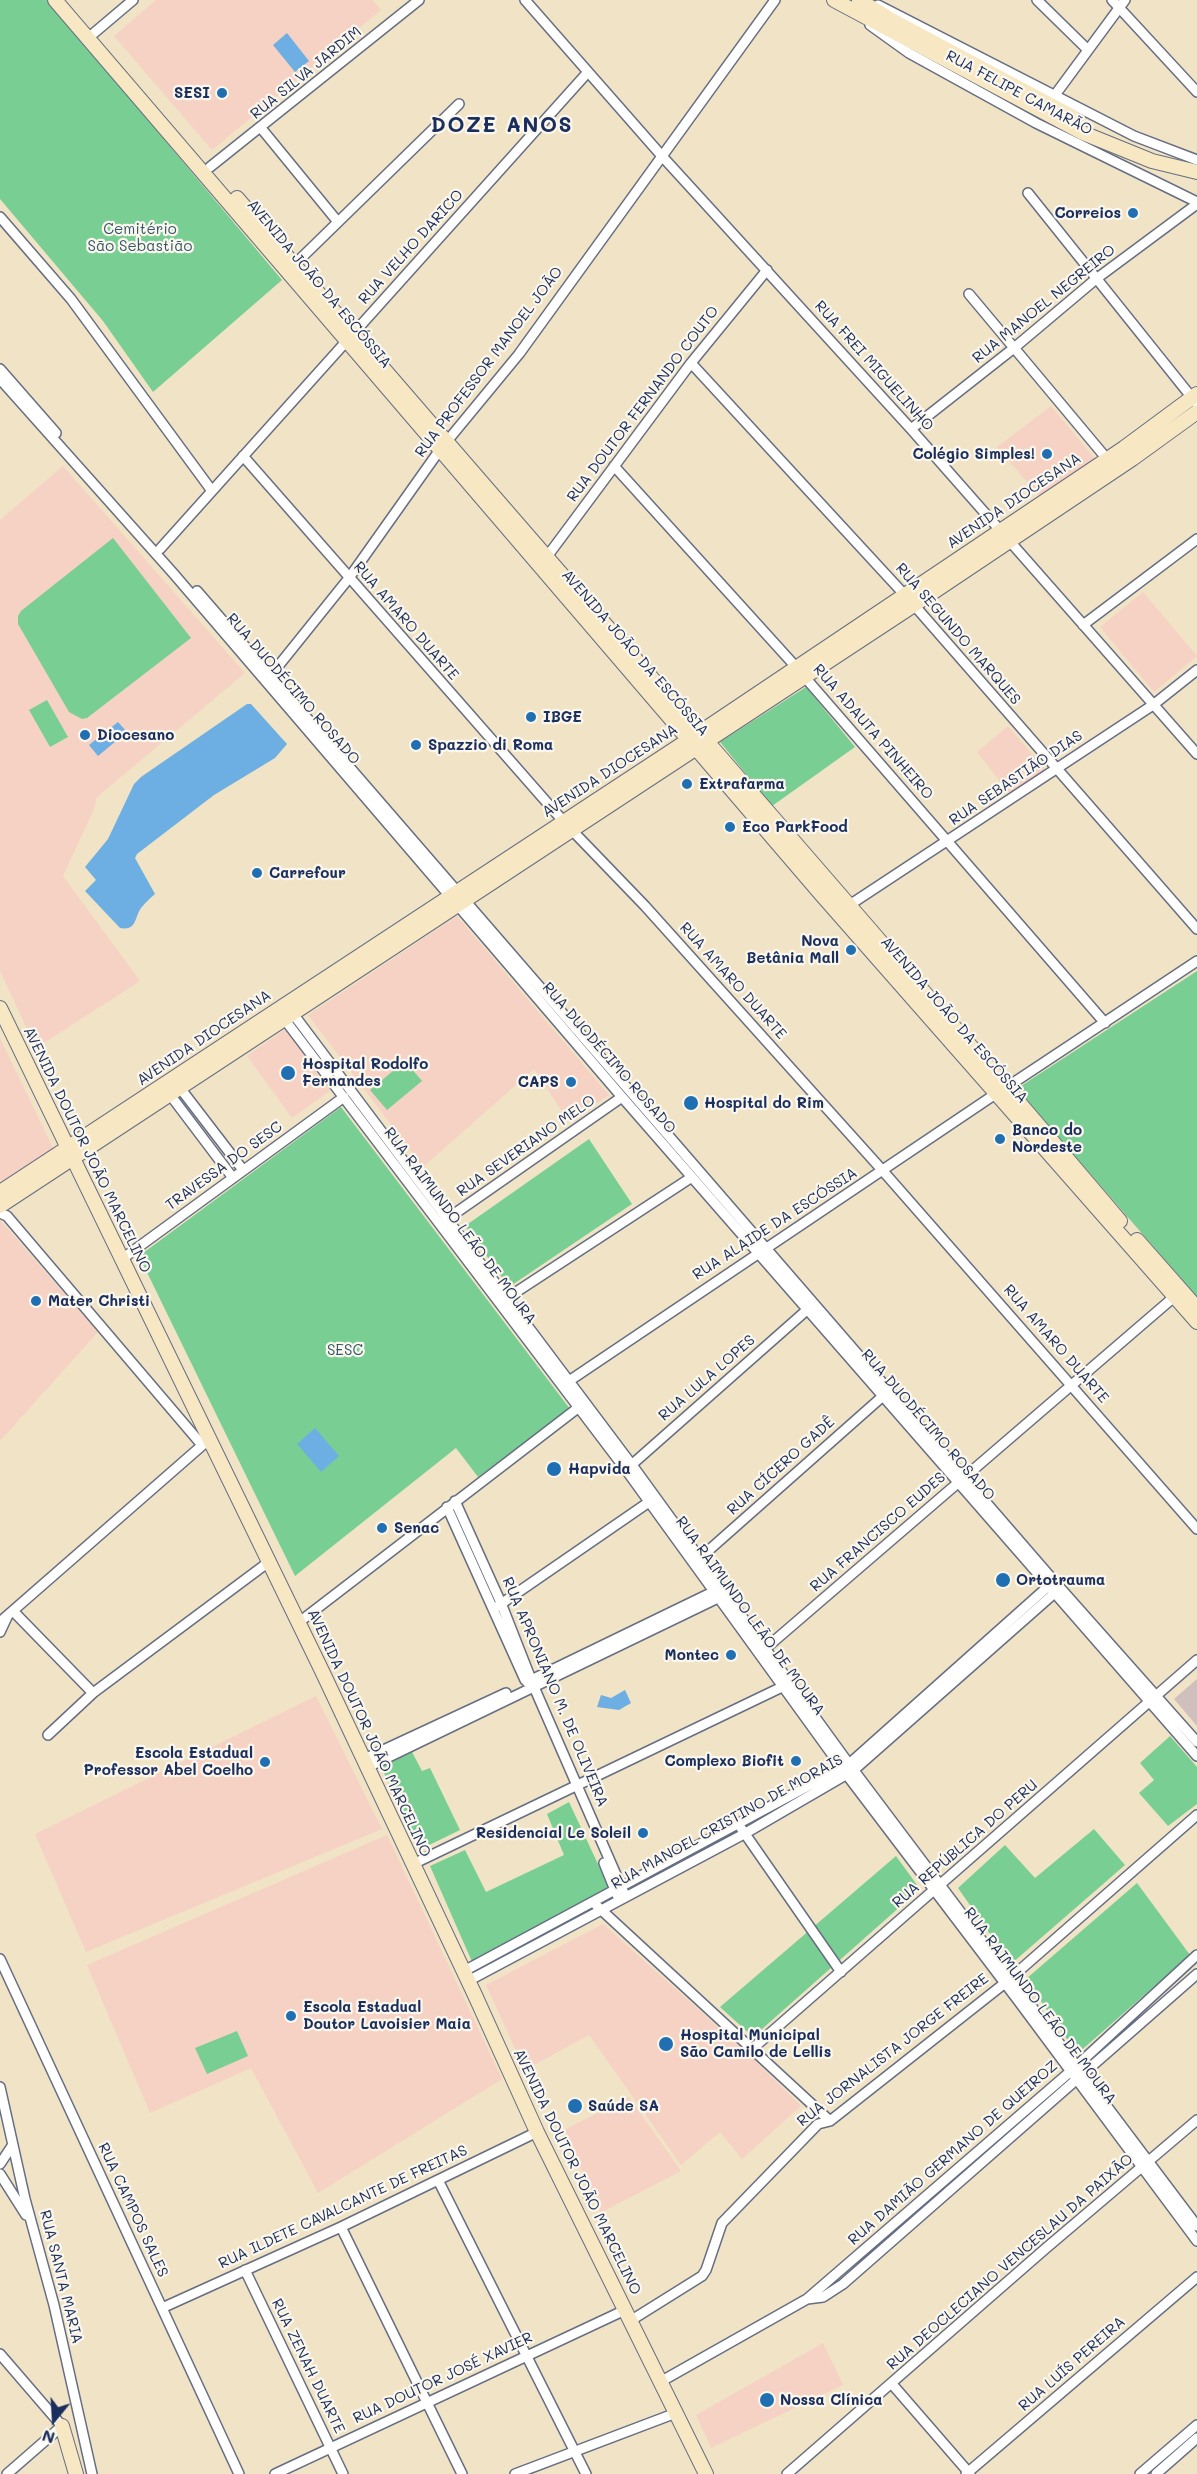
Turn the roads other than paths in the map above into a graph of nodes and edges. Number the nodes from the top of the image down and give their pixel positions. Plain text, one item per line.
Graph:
1 (55, 0) edge
2 (66, 0) edge
3 (134, 0) edge
4 (419, 0) edge
5 (525, 0) edge
6 (775, 0) edge
7 (834, 0) edge
8 (859, 0) edge
9 (866, 0) edge
10 (1036, 0) edge
11 (1119, 2) edge
12 (892, 26) junction
13 (94, 33) junction
14 (1088, 50) junction
15 (588, 72) junction
16 (1197, 92) edge
17 (1055, 95) junction
18 (459, 104) dead end
19 (261, 128) junction
20 (1129, 149) junction
21 (661, 155) junction
22 (1152, 161) junction
23 (1197, 162) edge
24 (210, 167) junction
25 (1197, 172) edge
26 (1154, 179) junction
27 (1028, 193) dead end
28 (1197, 203) edge
29 (0, 217) edge
30 (338, 222) junction
31 (294, 265) junction
32 (767, 270) junction
33 (1096, 279) junction
34 (969, 294) dead end
35 (350, 337) junction
36 (1014, 348) junction
37 (691, 363) junction
38 (0, 369) edge
39 (0, 379) edge
40 (1196, 399) edge
41 (1197, 412) edge
42 (911, 429) junction
43 (442, 447) junction
44 (1128, 454) junction
45 (243, 456) junction
46 (1107, 459) junction
47 (614, 466) junction
48 (212, 490) junction
49 (1004, 536) junction
50 (1197, 540) edge
51 (160, 549) junction
52 (546, 558) junction
53 (349, 578) junction
54 (909, 600) junction
55 (1083, 625) junction
56 (1197, 670) edge
57 (800, 672) junction
58 (268, 679) junction
59 (1153, 705) junction
60 (697, 740) junction
61 (1197, 754) edge
62 (1056, 770) junction
63 (568, 826) junction
64 (949, 841) junction
65 (458, 898) junction
66 (848, 906) junction
67 (1197, 929) edge
68 (1197, 961) edge
69 (0, 1008) edge
70 (285, 1012) junction
71 (1105, 1023) junction
72 (172, 1087) junction
73 (1002, 1090) junction
74 (344, 1097) junction
75 (622, 1097) junction
76 (70, 1154) junction
77 (243, 1170) junction
78 (883, 1171) junction
79 (692, 1177) junction
80 (233, 1178) junction
81 (2, 1205) edge
82 (447, 1219) junction
83 (761, 1250) junction
84 (122, 1259) junction
85 (1174, 1297) junction
86 (507, 1298) junction
87 (1197, 1308) edge
88 (808, 1309) junction
89 (1197, 1322) edge
90 (568, 1381) junction
91 (1072, 1385) junction
92 (883, 1396) junction
93 (582, 1405) junction
94 (206, 1441) junction
95 (628, 1467) junction
96 (962, 1480) junction
97 (649, 1502) junction
98 (451, 1504) junction
99 (1197, 1529) edge
100 (700, 1558) junction
101 (270, 1562) junction
102 (1054, 1587) junction
103 (720, 1593) junction
104 (497, 1606) junction
105 (11, 1613) junction
106 (298, 1623) junction
107 (0, 1628) edge
108 (766, 1648) junction
109 (1197, 1660) edge
110 (530, 1685) junction
111 (782, 1687) junction
112 (93, 1694) junction
113 (1153, 1698) junction
114 (48, 1735) dead end
115 (1197, 1742) edge
116 (1197, 1756) edge
117 (366, 1763) junction
118 (848, 1769) junction
119 (576, 1787) junction
120 (1197, 1815) edge
121 (739, 1824) junction
122 (744, 1834) junction
123 (413, 1864) junction
124 (938, 1887) junction
125 (620, 1893) junction
126 (597, 1906) junction
127 (1197, 1955) edge
128 (0, 1959) edge
129 (841, 1972) junction
130 (1197, 1974) edge
131 (466, 1976) junction
132 (1008, 1980) junction
133 (752, 2049) junction
134 (1074, 2068) junction
135 (1080, 2077) junction
136 (0, 2087) edge
137 (1197, 2120) edge
138 (830, 2121) junction
139 (537, 2132) junction
140 (12, 2146) junction
141 (1150, 2161) junction
142 (0, 2164) edge
143 (1141, 2168) junction
144 (0, 2174) edge
145 (947, 2176) junction
146 (438, 2180) junction
147 (955, 2186) junction
148 (32, 2225) junction
149 (341, 2226) junction
150 (1197, 2226) edge
151 (1197, 2241) edge
152 (245, 2270) junction
153 (1197, 2277) edge
154 (807, 2299) junction
155 (162, 2308) junction
156 (628, 2316) junction
157 (0, 2354) edge
158 (526, 2355) junction
159 (660, 2382) junction
160 (892, 2384) junction
161 (426, 2401) junction
162 (676, 2413) junction
163 (1197, 2425) edge
164 (62, 2426) junction
165 (1197, 2438) edge
166 (330, 2447) junction
167 (575, 2452) junction
168 (968, 2473) edge
169 (7, 2474) edge
170 (76, 2474) edge
171 (92, 2474) edge
172 (239, 2474) edge
173 (275, 2474) edge
174 (343, 2474) edge
175 (462, 2474) edge
176 (515, 2474) edge
177 (586, 2474) edge
178 (706, 2474) edge
179 (787, 2474) edge
180 (1140, 2474) edge
181 (1156, 2474) edge

1 - 35 main road, AVENIDA JOÃO DA ESCÓSSIA
2 - 13 main road, AVENIDA JOÃO DA ESCÓSSIA
3 - 13 street
4 - 19 street, RUA SILVA JARDIM
5 - 15 street, RUA FREI MIGUELINHO
6 - 21 street, RUA PROFESSOR MANOEL JOÃO
7 - 12 main road, RUA FELIPE CAMARÃO
7 - 26 street, RUA FELIPE CAMARÃO
8 - 12 main road, RUA FELIPE CAMARÃO
9 - 17 street, RUA FELIPE CAMARÃO
10 - 14 street
11 - 14 street
11 - 16 street
12 - 20 main road, RUA FELIPE CAMARÃO
13 - 24 main road, AVENIDA JOÃO DA ESCÓSSIA
14 - 17 street
15 - 21 street, RUA FREI MIGUELINHO
15 - 35 street, RUA VELHO DARICO
17 - 23 street, RUA FELIPE CAMARÃO
18 - 30 street
19 - 24 street, RUA SILVA JARDIM
19 - 30 street
20 - 22 main road, RUA FELIPE CAMARÃO
20 - 23 main road, RUA FELIPE CAMARÃO
21 - 32 street, RUA FREI MIGUELINHO
21 - 43 street, RUA PROFESSOR MANOEL JOÃO
22 - 25 main road, RUA FELIPE CAMARÃO
22 - 26 street
24 - 31 main road, AVENIDA JOÃO DA ESCÓSSIA
26 - 28 street, RUA FELIPE CAMARÃO
27 - 33 street
28 - 33 street, RUA MANOEL NEGREIRO
29 - 48 street
30 - 31 street
31 - 35 main road, AVENIDA JOÃO DA ESCÓSSIA
32 - 37 street, RUA DOUTOR FERNANDO COUTO
32 - 42 street, RUA FREI MIGUELINHO
33 - 36 street, RUA MANOEL NEGREIRO
33 - 40 street
34 - 36 street
35 - 43 main road, AVENIDA JOÃO DA ESCÓSSIA
35 - 45 street, RUA VELHO DARICO
36 - 42 street, RUA MANOEL NEGREIRO
36 - 46 street
37 - 47 street, RUA DOUTOR FERNANDO COUTO
37 - 54 street, RUA SEGUNDO MARQUES
38 - 51 street, RUA DUODÉCIMO ROSADO
39 - 58 street, RUA DUODÉCIMO ROSADO
40 - 44 main road, AVENIDA DIOCESANA
41 - 44 main road, AVENIDA DIOCESANA
42 - 49 street, RUA FREI MIGUELINHO
43 - 52 main road, AVENIDA JOÃO DA ESCÓSSIA
43 - 53 street, RUA PROFESSOR MANOEL JOÃO
43 - 60 main road, AVENIDA JOÃO DA ESCÓSSIA
44 - 46 main road, AVENIDA DIOCESANA
44 - 49 main road, AVENIDA DIOCESANA
45 - 48 street, RUA VELHO DARICO
45 - 53 street, RUA AMARO DUARTE
46 - 49 main road, AVENIDA DIOCESANA
47 - 52 street, RUA DOUTOR FERNANDO COUTO
47 - 57 street, RUA ADAUTA PINHEIRO
48 - 51 street, RUA VELHO DARICO
49 - 54 main road, AVENIDA DIOCESANA
49 - 55 street, RUA FREI MIGUELINHO
50 - 55 street
51 - 58 street, RUA DUODÉCIMO ROSADO
52 - 60 main road, AVENIDA JOÃO DA ESCÓSSIA
53 - 58 street, RUA PROFESSOR MANOEL JOÃO
53 - 63 street, RUA AMARO DUARTE
54 - 57 main road, AVENIDA DIOCESANA
54 - 62 street, RUA SEGUNDO MARQUES
55 - 59 street, RUA FREI MIGUELINHO
56 - 59 street, RUA SEBASTIÃO DIAS
57 - 60 main road, AVENIDA DIOCESANA
57 - 64 street, RUA ADAUTA PINHEIRO
58 - 65 street, RUA DUODÉCIMO ROSADO
59 - 61 street, RUA FREI MIGUELINHO
59 - 62 street, RUA SEBASTIÃO DIAS
60 - 63 main road, AVENIDA DIOCESANA
60 - 66 main road, AVENIDA JOÃO DA ESCÓSSIA
60 - 73 main road, AVENIDA JOÃO DA ESCÓSSIA
62 - 64 street, RUA SEBASTIÃO DIAS
62 - 67 street, RUA SEGUNDO MARQUES
63 - 65 main road, AVENIDA DIOCESANA
63 - 78 street, RUA AMARO DUARTE
64 - 66 street, RUA SEBASTIÃO DIAS
64 - 71 street, RUA ADAUTA PINHEIRO
65 - 70 main road, AVENIDA DIOCESANA
65 - 75 street, RUA DUODÉCIMO ROSADO
65 - 83 street, RUA DUODÉCIMO ROSADO
66 - 73 main road, AVENIDA JOÃO DA ESCÓSSIA
68 - 71 street, RUA ALAIDE DA ESCÓSSIA
69 - 76 main road, AVENIDA DOUTOR JOÃO MARCELINO
70 - 72 main road, AVENIDA DIOCESANA
70 - 74 street, RUA RAIMUNDO LEÃO DE MOURA
70 - 82 street, RUA RAIMUNDO LEÃO DE MOURA
71 - 73 street, RUA ALAIDE DA ESCÓSSIA
72 - 76 main road, AVENIDA DIOCESANA
72 - 77 street
72 - 80 street
73 - 78 street, RUA ALAIDE DA ESCÓSSIA
73 - 85 main road, AVENIDA JOÃO DA ESCÓSSIA
73 - 87 main road, AVENIDA JOÃO DA ESCÓSSIA
74 - 77 street, TRAVESSA DO SESC
74 - 93 street, RUA RAIMUNDO LEÃO DE MOURA
75 - 79 street, RUA DUODÉCIMO ROSADO
75 - 82 street, RUA SEVERIANO MELO
76 - 81 main road, AVENIDA DIOCESANA
76 - 84 main road, AVENIDA DOUTOR JOÃO MARCELINO
77 - 80 street, TRAVESSA DO SESC
78 - 83 street, RUA ALAIDE DA ESCÓSSIA
78 - 91 street, RUA AMARO DUARTE
79 - 83 street, RUA DUODÉCIMO ROSADO
79 - 86 street
80 - 84 street, TRAVESSA DO SESC
81 - 94 street
82 - 86 street, RUA RAIMUNDO LEÃO DE MOURA
83 - 88 street, RUA DUODÉCIMO ROSADO
83 - 90 street, RUA ALAIDE DA ESCÓSSIA
83 - 96 street, RUA DUODÉCIMO ROSADO
84 - 94 main road, AVENIDA DOUTOR JOÃO MARCELINO
85 - 89 main road, AVENIDA JOÃO DA ESCÓSSIA
85 - 91 street, RUA FRANCISCO EUDES
86 - 90 street, RUA RAIMUNDO LEÃO DE MOURA
88 - 92 street, RUA DUODÉCIMO ROSADO
88 - 95 street, RUA LULA LOPES
90 - 93 street, RUA RAIMUNDO LEÃO DE MOURA
91 - 96 street, RUA FRANCISCO EUDES
91 - 99 street, RUA AMARO DUARTE
92 - 96 street, RUA DUODÉCIMO ROSADO
92 - 100 street, RUA CÍCERO GADÊ
93 - 95 street, RUA RAIMUNDO LEÃO DE MOURA
93 - 98 street
94 - 101 main road, AVENIDA DOUTOR JOÃO MARCELINO
94 - 105 street
95 - 97 street, RUA RAIMUNDO LEÃO DE MOURA
95 - 100 street, RUA RAIMUNDO LEÃO DE MOURA
96 - 102 street, RUA DUODÉCIMO ROSADO
96 - 108 street, RUA FRANCISCO EUDES
97 - 103 street, RUA RAIMUNDO LEÃO DE MOURA
97 - 104 street
98 - 104 street, RUA APRONIANO M. DE OLIVEIRA
98 - 106 street
100 - 103 street, RUA RAIMUNDO LEÃO DE MOURA
101 - 106 main road, AVENIDA DOUTOR JOÃO MARCELINO
101 - 112 street
102 - 113 street, RUA DUODÉCIMO ROSADO
102 - 118 street, RUA MANOEL CRISTINO DE MORAIS
103 - 108 street, RUA RAIMUNDO LEÃO DE MOURA
103 - 110 street
103 - 111 street, RUA RAIMUNDO LEÃO DE MOURA
104 - 110 street, RUA APRONIANO M. DE OLIVEIRA
105 - 107 street
105 - 112 street
106 - 117 main road, AVENIDA DOUTOR JOÃO MARCELINO
108 - 118 street, RUA RAIMUNDO LEÃO DE MOURA
109 - 113 street, RUA REPÚBLICA DO PERU
110 - 117 street
110 - 119 street, RUA APRONIANO M. DE OLIVEIRA
111 - 118 street, RUA RAIMUNDO LEÃO DE MOURA
111 - 119 street
112 - 114 street
113 - 115 street, RUA DUODÉCIMO ROSADO
113 - 116 street, RUA DUODÉCIMO ROSADO
113 - 124 street, RUA REPÚBLICA DO PERU
117 - 123 main road, AVENIDA DOUTOR JOÃO MARCELINO
118 - 121 street, RUA MANOEL CRISTINO DE MORAIS
118 - 122 street, RUA MANOEL CRISTINO DE MORAIS
118 - 124 street, RUA RAIMUNDO LEÃO DE MOURA
119 - 123 street
119 - 125 street, RUA APRONIANO M. DE OLIVEIRA
120 - 132 street, RUA JORNALISTA JORGE FREIRE
121 - 122 street
121 - 125 street, RUA MANOEL CRISTINO DE MORAIS
122 - 125 street, RUA MANOEL CRISTINO DE MORAIS
122 - 129 street
123 - 131 main road, AVENIDA DOUTOR JOÃO MARCELINO
124 - 129 street, RUA REPÚBLICA DO PERU
124 - 132 street, RUA RAIMUNDO LEÃO DE MOURA
125 - 126 street, RUA MANOEL CRISTINO DE MORAIS
126 - 131 street, RUA MANOEL CRISTINO DE MORAIS
126 - 133 street
127 - 134 street, RUA DAMIÃO GERMANO DE QUEIROZ
128 - 155 street, RUA CAMPOS SALES
129 - 133 street, RUA REPÚBLICA DO PERU
130 - 135 street, RUA DAMIÃO GERMANO DE QUEIROZ
131 - 139 main road, AVENIDA DOUTOR JOÃO MARCELINO
132 - 134 street, RUA RAIMUNDO LEÃO DE MOURA
132 - 138 street, RUA JORNALISTA JORGE FREIRE
133 - 138 street
134 - 135 street, RUA RAIMUNDO LEÃO DE MOURA
134 - 145 street, RUA DAMIÃO GERMANO DE QUEIROZ
135 - 141 street, RUA RAIMUNDO LEÃO DE MOURA
135 - 143 street, RUA RAIMUNDO LEÃO DE MOURA
135 - 147 street, RUA DAMIÃO GERMANO DE QUEIROZ
136 - 140 street, RUA SANTA MARIA
137 - 141 street, RUA DEOCLECIANO VENCESLAU DA PAIXÃO
138 - 156 street, RUA JORNALISTA JORGE FREIRE
139 - 146 street, RUA ILDETE CAVALCANTE DE FREITAS
139 - 156 main road, AVENIDA DOUTOR JOÃO MARCELINO
140 - 142 street
140 - 148 street, RUA SANTA MARIA
141 - 143 street, RUA DEOCLECIANO VENCESLAU DA PAIXÃO
141 - 150 street, RUA RAIMUNDO LEÃO DE MOURA
143 - 151 street, RUA RAIMUNDO LEÃO DE MOURA
143 - 160 street, RUA DEOCLECIANO VENCESLAU DA PAIXÃO
144 - 148 street
145 - 147 street
145 - 154 street, RUA DAMIÃO GERMANO DE QUEIROZ
146 - 149 street, RUA ILDETE CAVALCANTE DE FREITAS
146 - 158 street
147 - 154 street, RUA DAMIÃO GERMANO DE QUEIROZ
148 - 171 street, RUA SANTA MARIA
149 - 152 street, RUA ILDETE CAVALCANTE DE FREITAS
149 - 161 street
152 - 155 street, RUA ILDETE CAVALCANTE DE FREITAS
152 - 166 street, RUA ZENAH DUARTE
153 - 168 street, RUA LUÍS PEREIRA
154 - 159 street, RUA DAMIÃO GERMANO DE QUEIROZ
155 - 172 street, RUA CAMPOS SALES
156 - 158 street, RUA DOUTOR JOSÉ XAVIER
156 - 159 main road, AVENIDA DOUTOR JOÃO MARCELINO
157 - 164 street
158 - 161 street, RUA DOUTOR JOSÉ XAVIER
158 - 167 street
159 - 162 main road, AVENIDA DOUTOR JOÃO MARCELINO
160 - 168 street
160 - 179 street, RUA DEOCLECIANO VENCESLAU DA PAIXÃO
161 - 166 street, RUA DOUTOR JOSÉ XAVIER
161 - 175 street
162 - 167 street
162 - 178 main road, AVENIDA DOUTOR JOÃO MARCELINO
163 - 180 street
164 - 169 street
164 - 170 main road
165 - 181 street
166 - 173 street, RUA DOUTOR JOSÉ XAVIER
166 - 174 street, RUA ZENAH DUARTE
167 - 176 street
167 - 177 street

